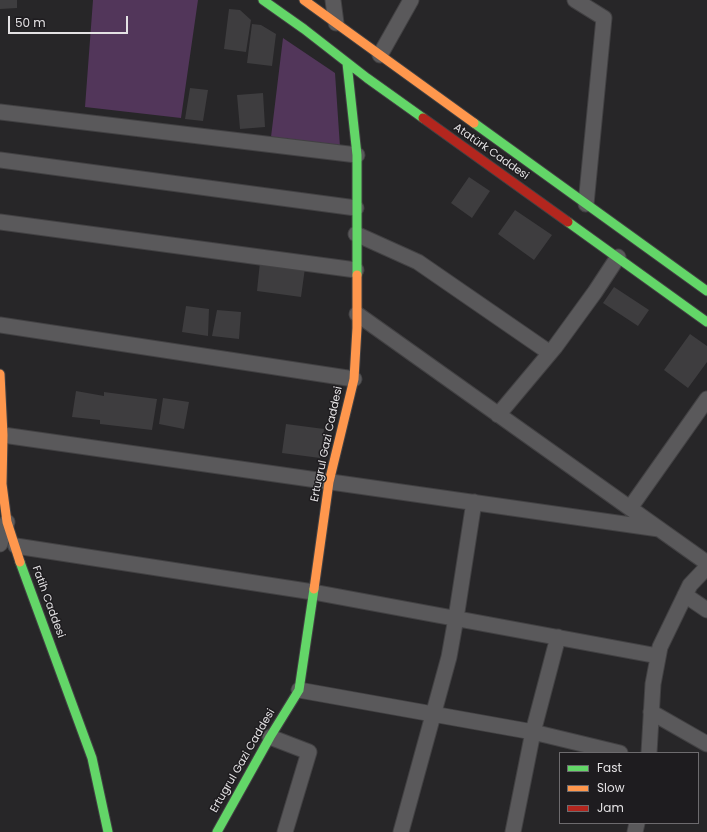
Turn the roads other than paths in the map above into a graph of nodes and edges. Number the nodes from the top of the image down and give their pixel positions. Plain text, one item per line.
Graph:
1 (263, 0) edge
2 (304, 0) edge
3 (333, 0) edge
4 (411, 0) edge
5 (575, 0) edge
6 (336, 23) junction
7 (380, 55) junction
8 (347, 63) junction
9 (0, 112) edge
10 (357, 155) junction
11 (0, 160) edge
12 (586, 204) junction
13 (356, 208) junction
14 (0, 222) edge
15 (356, 234) junction
16 (618, 257) junction
17 (356, 270) junction
18 (707, 291) edge
19 (357, 314) junction
20 (707, 322) edge
21 (0, 325) edge
22 (550, 354) junction
23 (0, 374) edge
24 (354, 379) junction
25 (1, 389) edge
26 (707, 399) edge
27 (498, 414) junction
28 (3, 435) junction
29 (329, 482) junction
30 (2, 498) edge
31 (474, 502) junction
32 (630, 508) junction
33 (7, 522) junction
34 (659, 529) junction
35 (0, 544) edge
36 (16, 546) junction
37 (707, 563) edge
38 (707, 567) edge
39 (313, 592) junction
40 (685, 595) junction
41 (707, 610) edge
42 (456, 618) junction
43 (558, 637) junction
44 (658, 656) junction
45 (299, 690) junction
46 (651, 712) junction
47 (434, 715) junction
48 (533, 732) junction
49 (270, 737) junction
50 (707, 744) edge
51 (616, 752) edge
52 (649, 752) edge
53 (108, 832) edge
54 (217, 832) edge
55 (285, 832) edge
56 (401, 832) edge
57 (513, 832) edge

1 - 8 street, Atatürk Caddesi
2 - 6 street
3 - 6 street
4 - 7 street
5 - 12 street
6 - 7 street
7 - 12 street
8 - 10 street, Ertugrul Gazi Caddesi
8 - 16 street, Atatürk Caddesi
9 - 10 street
10 - 13 street, Ertugrul Gazi Caddesi
11 - 13 street
12 - 18 street
13 - 15 street, Ertugrul Gazi Caddesi
14 - 17 street
15 - 17 street, Ertugrul Gazi Caddesi
15 - 22 street
16 - 20 street, Atatürk Caddesi
16 - 22 street
17 - 19 street, Ertugrul Gazi Caddesi
19 - 24 street, Ertugrul Gazi Caddesi
19 - 27 street
21 - 24 street
22 - 27 street
23 - 25 street, Fatih Caddesi
24 - 29 street, Ertugrul Gazi Caddesi
25 - 28 street, Fatih Caddesi
26 - 32 street
27 - 32 street
28 - 29 street
28 - 30 street, Fatih Caddesi
29 - 31 street
29 - 39 street, Ertugrul Gazi Caddesi
30 - 33 street, Fatih Caddesi
31 - 34 street
31 - 42 street
32 - 34 street
33 - 35 street
33 - 36 street, Fatih Caddesi
34 - 37 street
36 - 39 street
36 - 53 street, Fatih Caddesi
38 - 40 street
39 - 42 street
39 - 45 street, Ertugrul Gazi Caddesi
40 - 41 street
40 - 44 street
42 - 43 street
42 - 47 street
43 - 44 street
43 - 48 street
44 - 46 street
45 - 47 street
45 - 49 street, Ertugrul Gazi Caddesi
46 - 50 street
46 - 52 street
47 - 48 street
47 - 56 street
48 - 51 street
48 - 57 street
49 - 54 street, Ertugrul Gazi Caddesi
49 - 55 street

